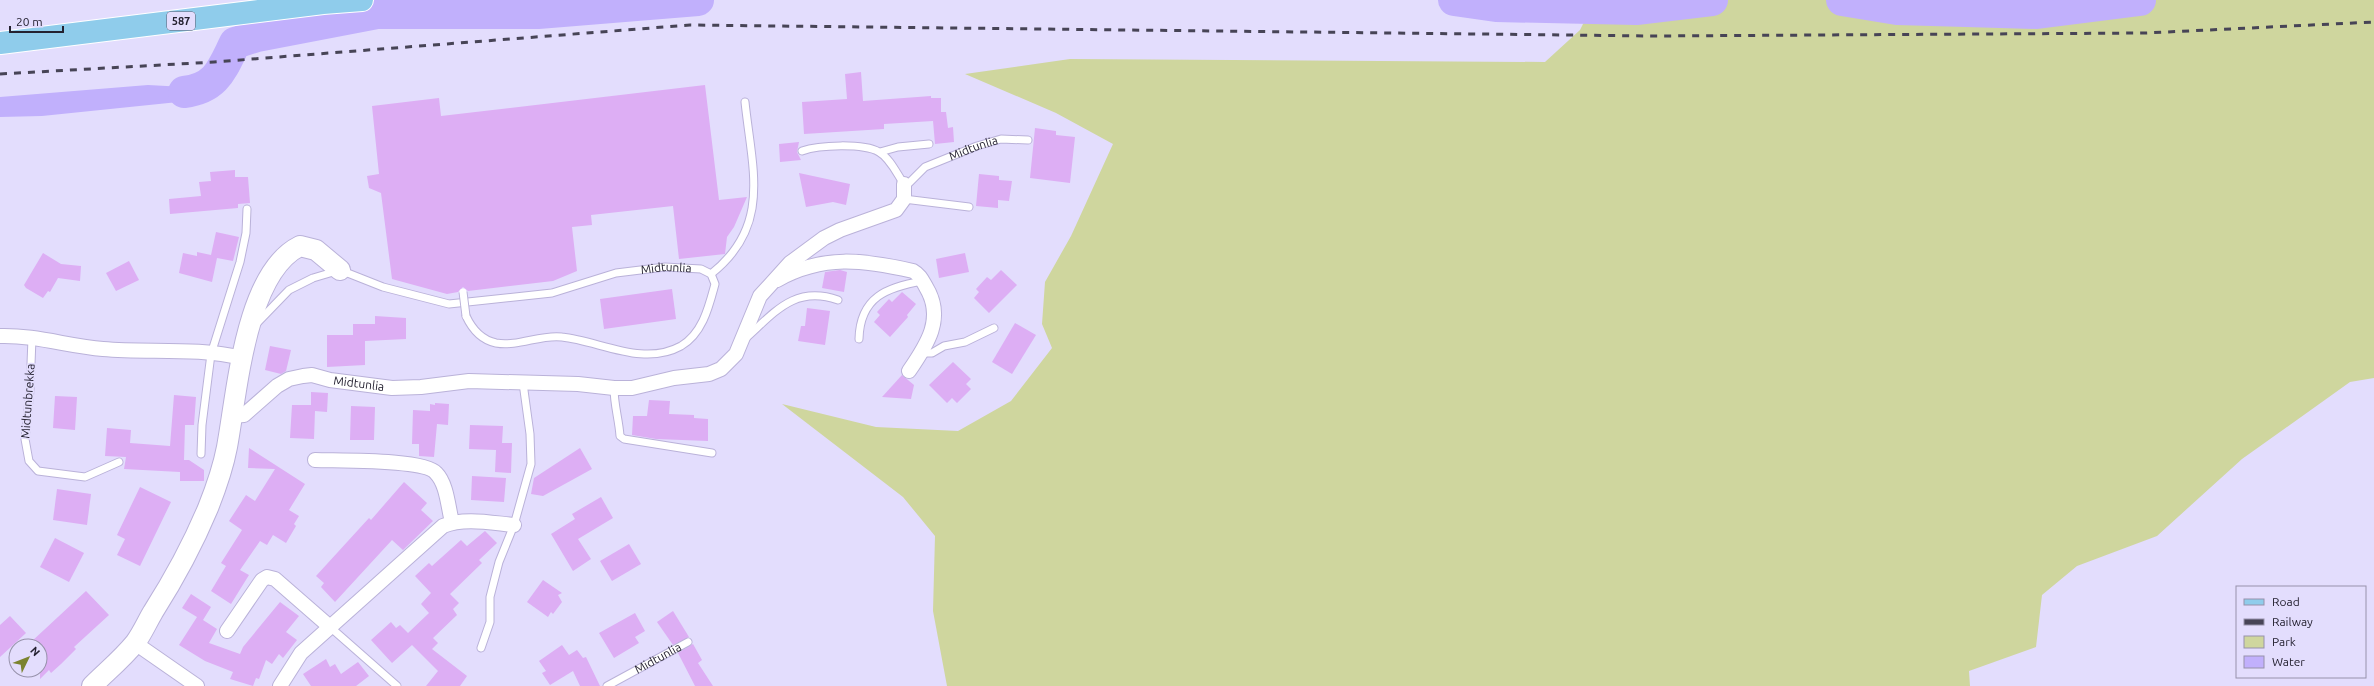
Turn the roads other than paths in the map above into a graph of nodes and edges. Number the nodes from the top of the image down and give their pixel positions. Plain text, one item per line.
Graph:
1 (362, 0) edge
2 (0, 43) edge
3 (745, 102) dead end
4 (1028, 140) dead end
5 (928, 144) dead end
6 (802, 151) dead end
7 (880, 152) junction
8 (904, 184) junction
9 (904, 199) junction
10 (969, 207) dead end
11 (246, 209) dead end
12 (340, 270) junction
13 (711, 274) junction
14 (923, 281) junction
15 (768, 285) junction
16 (464, 292) dead end
17 (838, 300) dead end
18 (994, 328) dead end
19 (248, 333) junction
20 (0, 336) edge
21 (32, 338) junction
22 (859, 339) dead end
23 (743, 341) junction
24 (922, 353) junction
25 (211, 354) junction
26 (242, 358) junction
27 (909, 371) dead end
28 (523, 383) junction
29 (614, 388) junction
30 (232, 416) junction
31 (712, 452) dead end
32 (201, 454) dead end
33 (315, 460) dead end
34 (119, 462) dead end
35 (452, 522) junction
36 (514, 525) junction
37 (330, 627) junction
38 (227, 631) dead end
39 (688, 642) dead end
40 (135, 643) junction
41 (481, 648) dead end
42 (92, 686) edge
43 (197, 686) edge
44 (280, 686) edge
45 (397, 686) edge
46 (607, 686) edge

1 - 2 main road, 587
3 - 13 lane
4 - 8 lane, Midtunlia
5 - 7 lane
6 - 7 lane
7 - 8 lane
8 - 9 street
9 - 10 lane
9 - 15 street, Midtunlia
11 - 25 lane
12 - 13 lane, Midtunlia
12 - 19 lane
12 - 19 street, Midtunlia
13 - 16 lane, bridge
14 - 15 street
14 - 22 lane
14 - 24 street
15 - 23 street, Midtunlia
17 - 23 lane, Midtunlia
18 - 24 lane
19 - 26 street, Midtunlia
20 - 21 street
21 - 25 street
21 - 34 lane, Midtunbrekka
23 - 29 street, Midtunlia
24 - 27 street
25 - 26 street
25 - 32 lane
26 - 30 street, Midtunlia
28 - 29 street, Midtunlia
28 - 30 street, Midtunlia
28 - 36 lane
29 - 31 lane
30 - 40 street, Midtunlia
33 - 35 street
35 - 36 street
35 - 37 street
36 - 41 lane
37 - 38 street
37 - 44 street
37 - 45 lane
39 - 46 lane, Midtunlia
40 - 42 street, Midtunlia
40 - 43 street

